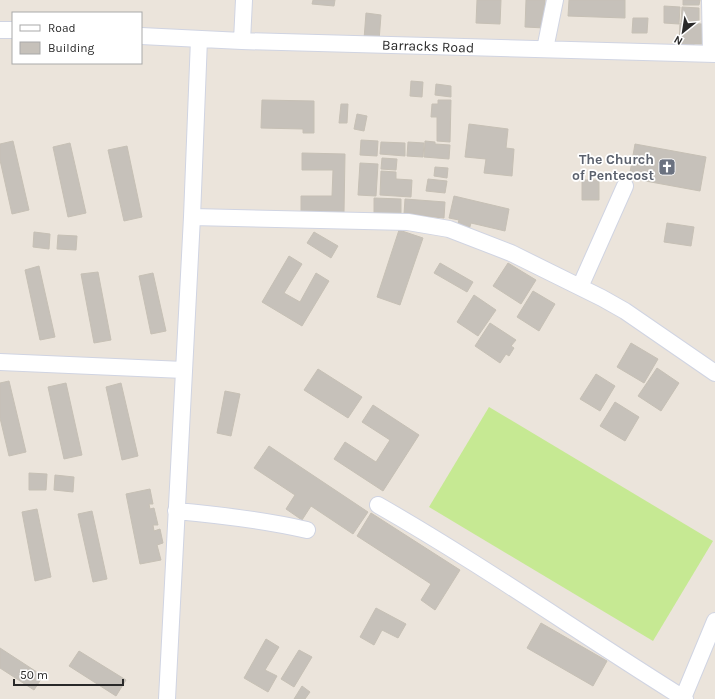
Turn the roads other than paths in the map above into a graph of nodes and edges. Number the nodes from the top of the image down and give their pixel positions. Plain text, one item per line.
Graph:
1 (244, 0) edge
2 (555, 0) edge
3 (710, 0) edge
4 (0, 30) edge
5 (12, 30) edge
6 (142, 36) edge
7 (199, 39) junction
8 (242, 41) junction
9 (545, 50) junction
10 (713, 54) edge
11 (625, 186) dead end
12 (192, 217) junction
13 (580, 287) junction
14 (0, 362) edge
15 (184, 370) junction
16 (715, 373) edge
17 (378, 505) dead end
18 (176, 511) junction
19 (307, 530) dead end
20 (715, 621) edge
21 (684, 698) edge
22 (167, 699) edge

1 - 8 street
2 - 9 street
3 - 10 street
4 - 5 street
6 - 7 street, Barracks Road
7 - 8 street, Barracks Road
7 - 12 street
8 - 9 street, Barracks Road
9 - 10 street, Barracks Road
11 - 13 street
12 - 13 street
12 - 15 street
13 - 16 street
14 - 15 street
15 - 18 street
17 - 21 street
18 - 19 street
18 - 22 street
20 - 21 street

